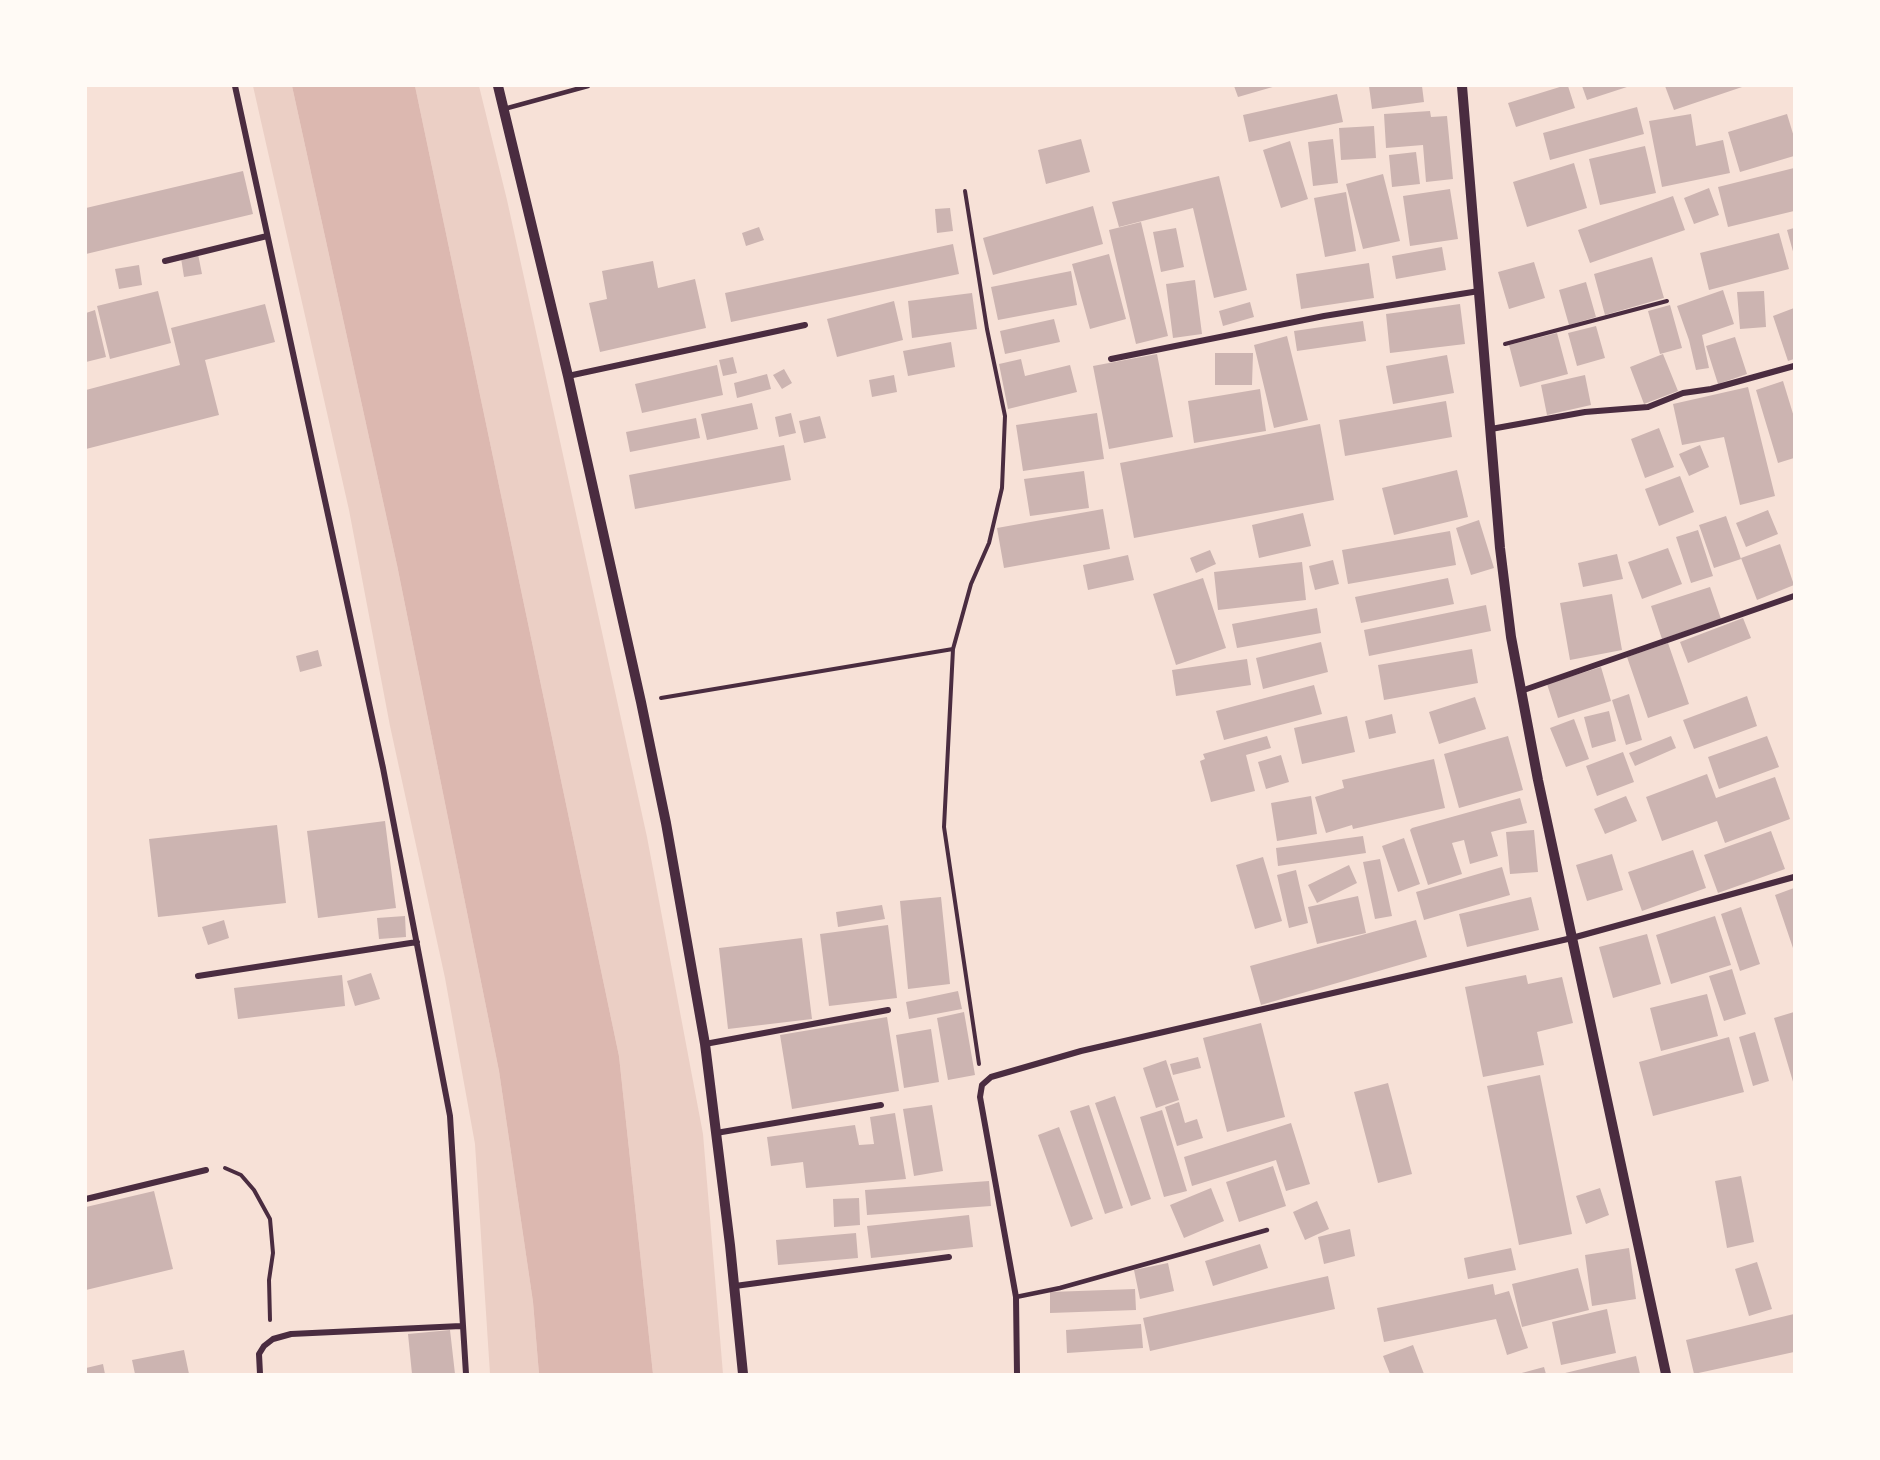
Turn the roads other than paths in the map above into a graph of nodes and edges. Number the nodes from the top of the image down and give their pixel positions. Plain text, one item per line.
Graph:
1 (235, 86) edge
2 (498, 86) edge
3 (588, 86) edge
4 (1462, 86) edge
5 (504, 110) junction
6 (267, 236) junction
7 (165, 261) dead end
8 (1480, 291) junction
9 (805, 325) dead end
10 (1111, 359) dead end
11 (1794, 366) edge
12 (568, 376) junction
13 (1491, 429) junction
14 (1794, 596) edge
15 (1521, 691) junction
16 (1794, 877) edge
17 (1572, 938) junction
18 (417, 942) junction
19 (198, 976) dead end
20 (888, 1010) dead end
21 (705, 1044) junction
22 (881, 1105) dead end
23 (716, 1133) junction
24 (206, 1170) road end
25 (86, 1199) edge
26 (1267, 1230) dead end
27 (949, 1257) dead end
28 (735, 1286) junction
29 (1016, 1297) junction
30 (461, 1326) junction
31 (260, 1374) edge
32 (466, 1374) edge
33 (742, 1374) edge
34 (1017, 1374) edge
35 (1666, 1374) edge

1 - 6 street
2 - 5 street
3 - 5 lane
4 - 8 street
5 - 12 street
6 - 7 street
6 - 18 street
8 - 10 street
8 - 13 street
9 - 12 street
11 - 13 street
12 - 21 street
13 - 15 street
14 - 15 street
15 - 17 street
16 - 17 street
17 - 29 street
17 - 35 street
18 - 19 street
18 - 30 street
20 - 21 street
21 - 23 street
22 - 23 street
23 - 28 street
24 - 25 street
26 - 29 lane
27 - 28 street
28 - 33 street
29 - 34 street
30 - 31 street
30 - 32 street

